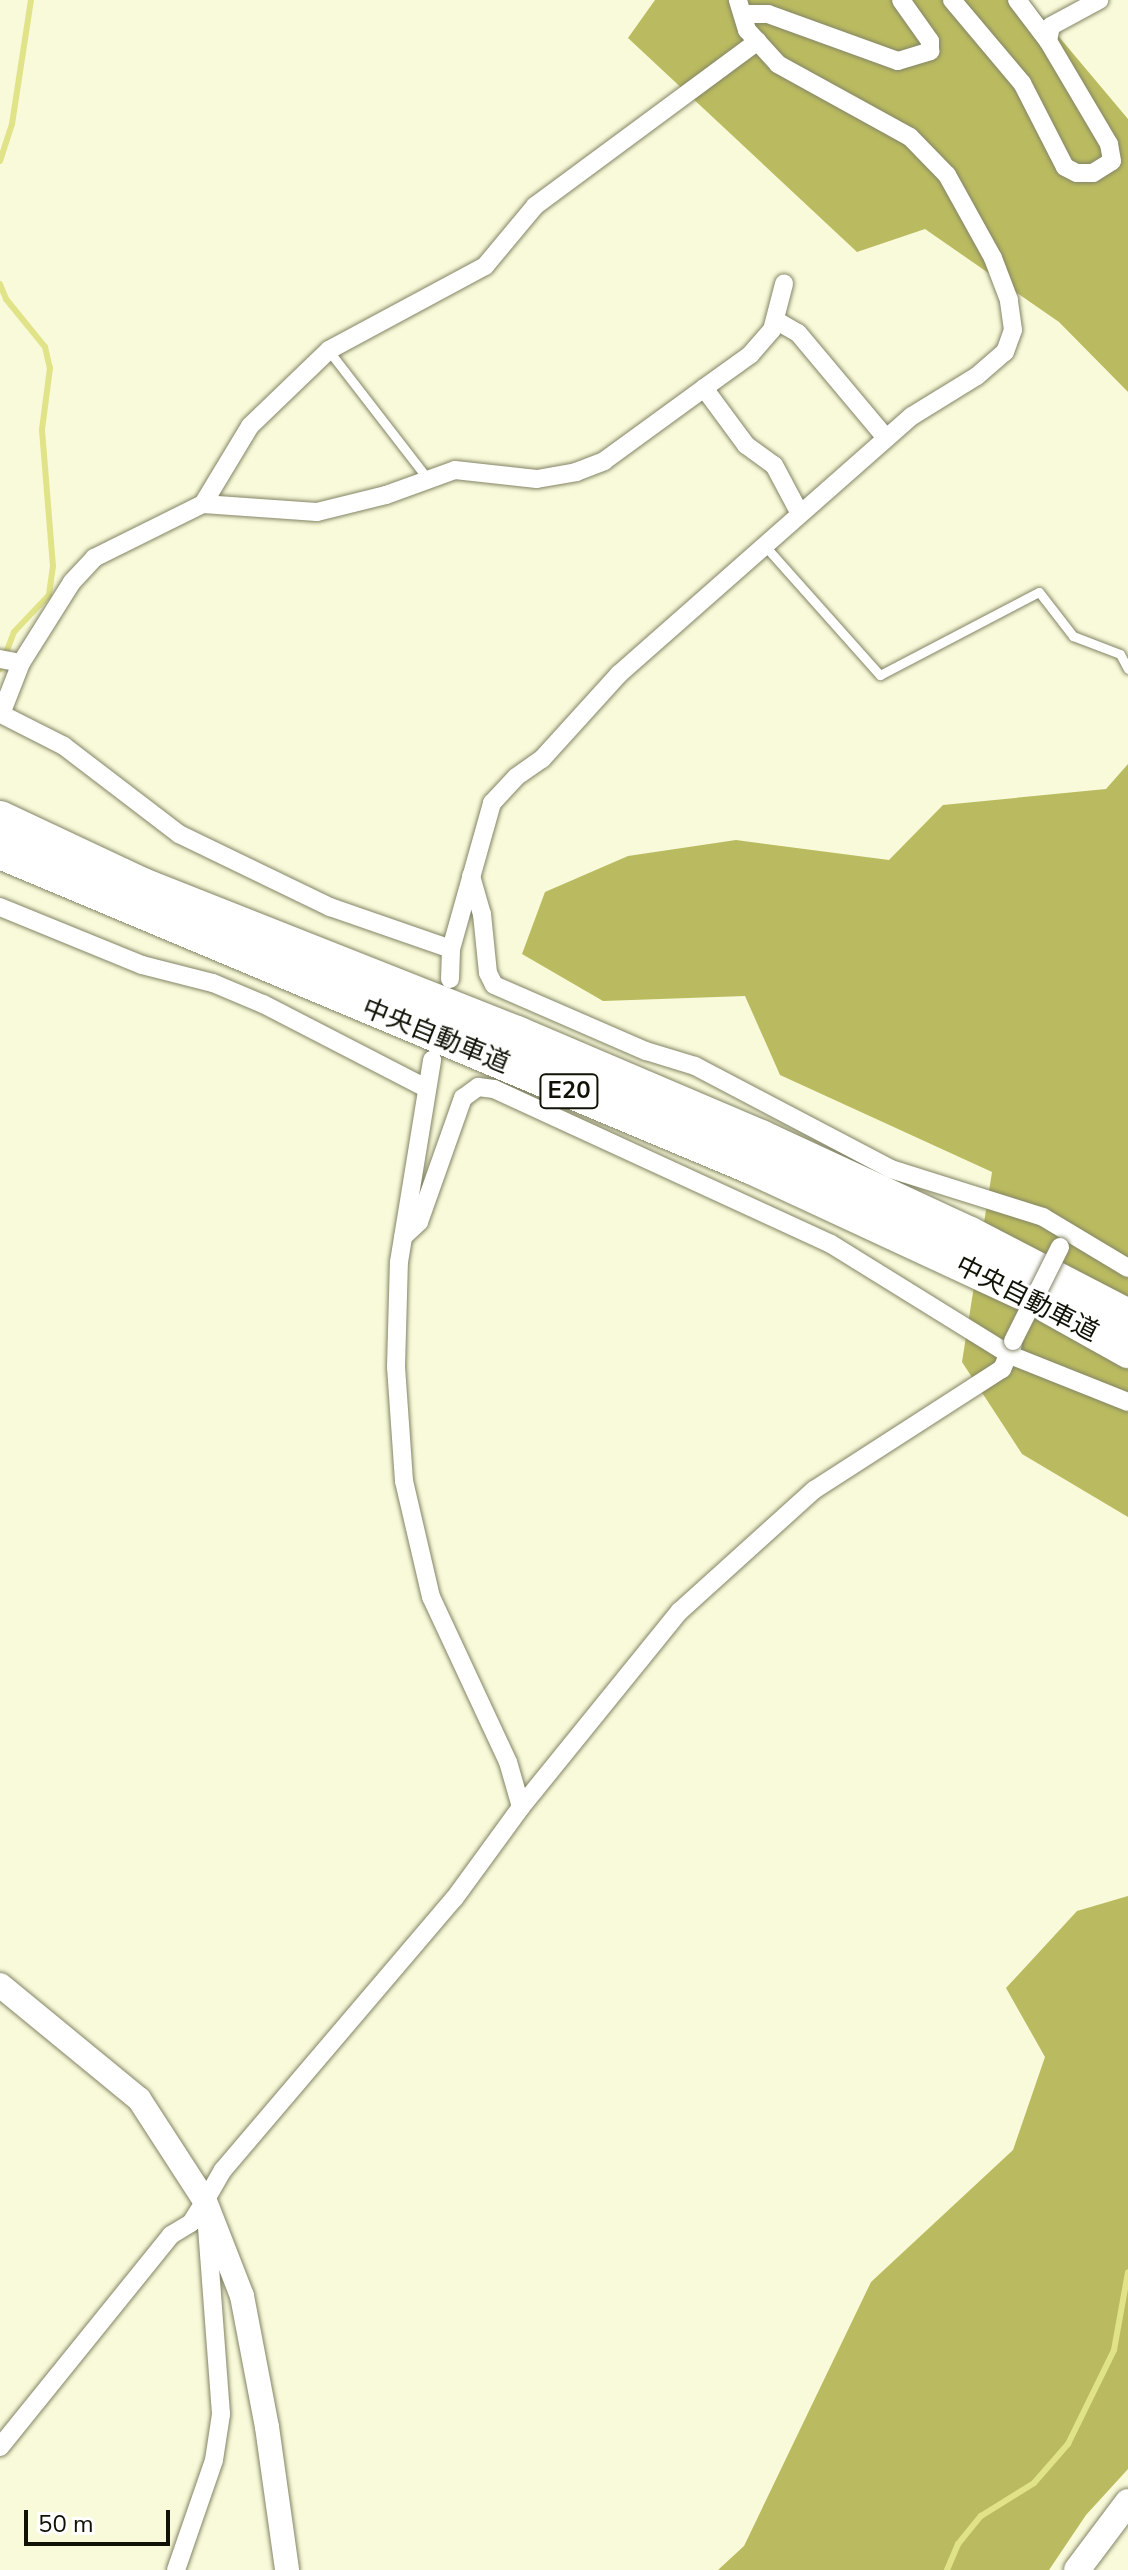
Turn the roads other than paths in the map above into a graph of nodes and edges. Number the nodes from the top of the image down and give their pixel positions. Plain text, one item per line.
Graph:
1 (901, 0) edge
2 (952, 0) edge
3 (1017, 0) edge
4 (1099, 0) edge
5 (740, 7) edge
6 (758, 41) junction
7 (1048, 41) junction
8 (784, 284) dead end
9 (777, 321) junction
10 (329, 350) junction
11 (704, 388) junction
12 (886, 438) junction
13 (427, 478) junction
14 (203, 504) junction
15 (800, 514) junction
16 (765, 546) junction
17 (0, 659) edge
18 (21, 663) junction
19 (1128, 669) edge
20 (0, 818) edge
21 (0, 852) edge
22 (471, 876) junction
23 (0, 907) edge
24 (451, 949) junction
25 (450, 979) dead end
26 (432, 1060) dead end
27 (426, 1088) junction
28 (403, 1237) junction
29 (1064, 1240) junction
30 (1128, 1268) edge
31 (1128, 1316) edge
32 (1012, 1348) junction
33 (1128, 1351) edge
34 (1128, 1402) edge
35 (521, 1807) junction
36 (0, 1985) edge
37 (205, 2201) junction
38 (0, 2447) edge
39 (1128, 2502) edge
40 (176, 2570) edge
41 (287, 2570) edge
42 (1077, 2570) edge

1 - 5 street
2 - 7 street
3 - 7 street
4 - 7 street
5 - 6 street
6 - 10 street
6 - 12 street
8 - 9 street
9 - 11 street
9 - 12 street
10 - 13 lane
10 - 14 street
11 - 13 street
11 - 15 street
12 - 15 street
13 - 14 street
14 - 18 street
15 - 16 street
16 - 19 lane
16 - 22 street
17 - 18 street
18 - 24 street
20 - 31 highway, 中央自動車道 / E20
21 - 33 highway, 中央自動車道 / E20
22 - 24 street
22 - 29 street
23 - 27 street
24 - 25 street
26 - 27 street
27 - 28 street
28 - 32 street
28 - 35 street
29 - 30 street
29 - 32 street, bridge
32 - 34 street
32 - 35 street
35 - 37 street
36 - 37 street
37 - 38 street
37 - 40 street
37 - 41 street
39 - 42 main road

